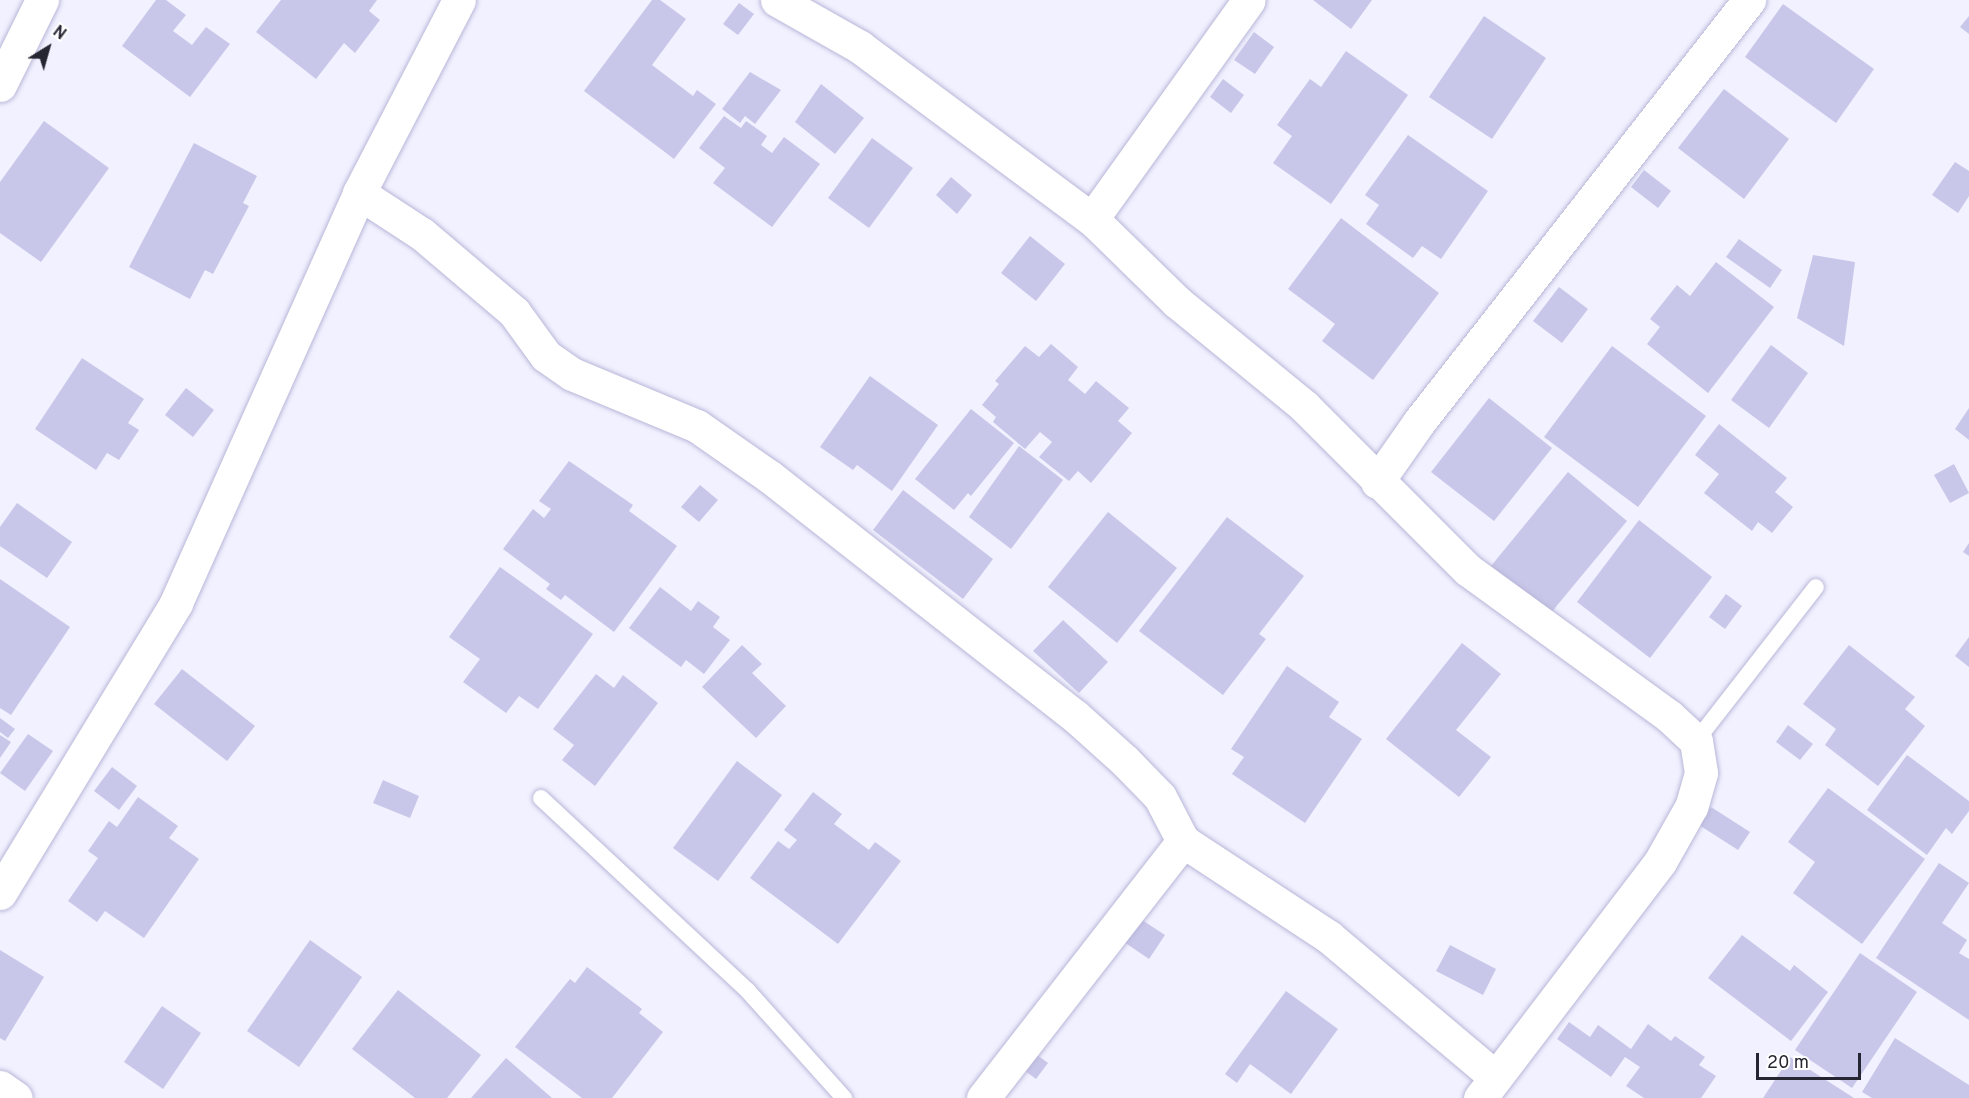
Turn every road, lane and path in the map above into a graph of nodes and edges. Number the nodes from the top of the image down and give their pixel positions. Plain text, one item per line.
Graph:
1 (42, 0) edge
2 (459, 0) edge
3 (777, 0) edge
4 (1249, 0) edge
5 (1749, 0) edge
6 (0, 85) edge
7 (359, 194) junction
8 (1092, 219) junction
9 (1377, 482) junction
10 (1816, 586) dead end
11 (1696, 741) junction
12 (540, 798) dead end
13 (1183, 841) junction
14 (0, 893) edge
15 (0, 1087) edge
16 (1488, 1087) edge
17 (15, 1098) edge
18 (844, 1098) edge
19 (984, 1098) edge

1 - 6 street
2 - 7 street
3 - 8 street
4 - 8 street
5 - 9 street
7 - 13 street
7 - 14 street
8 - 9 street
9 - 11 street
10 - 11 lane
11 - 16 street
12 - 18 lane
13 - 16 street
13 - 19 street
15 - 17 street

